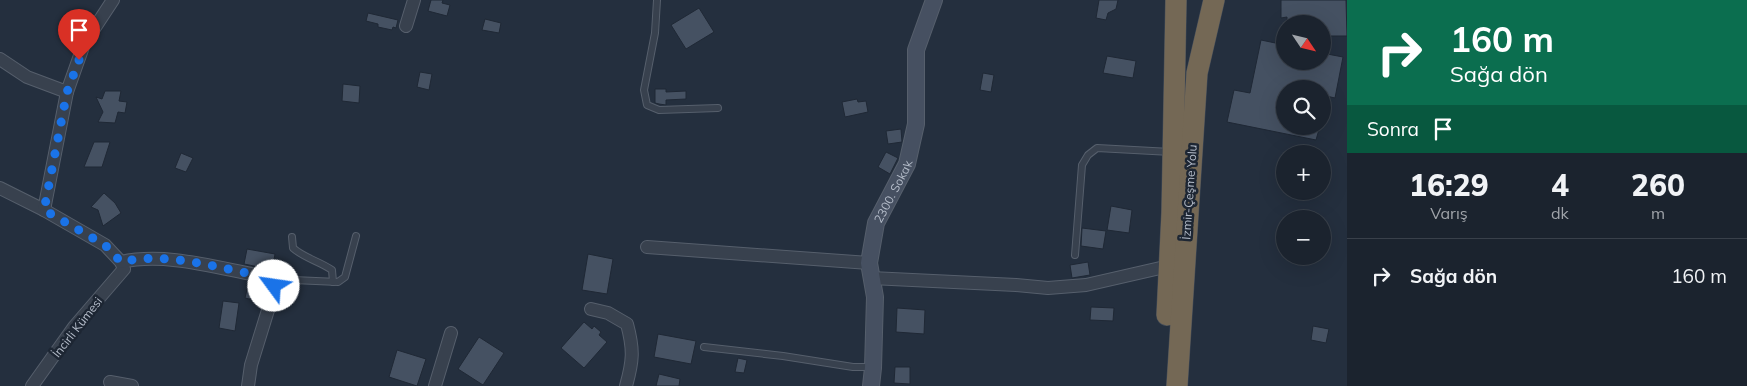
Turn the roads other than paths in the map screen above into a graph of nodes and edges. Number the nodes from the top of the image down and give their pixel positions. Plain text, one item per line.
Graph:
1 (114, 0) edge
2 (414, 0) edge
3 (657, 0) edge
4 (934, 0) edge
5 (1176, 0) edge
6 (1214, 0) edge
7 (406, 26) dead end
8 (0, 59) edge
9 (67, 92) junction
10 (718, 108) dead end
11 (1172, 152) junction
12 (0, 188) edge
13 (44, 210) junction
14 (356, 236) dead end
15 (292, 237) dead end
16 (647, 247) dead end
17 (1075, 255) dead end
18 (122, 266) junction
19 (1169, 266) junction
20 (870, 271) junction
21 (268, 278) junction
22 (332, 282) junction
23 (591, 309) dead end
24 (451, 333) dead end
25 (704, 347) dead end
26 (873, 368) junction
27 (110, 382) dead end
28 (32, 386) edge
29 (132, 386) edge
30 (248, 386) edge
31 (435, 386) edge
32 (626, 386) edge
33 (870, 386) edge
34 (1163, 386) edge
35 (1177, 386) edge

1 - 9 street
2 - 7 street
3 - 10 lane
4 - 20 street, 2300. Sokak
5 - 11 highway, İzmir-Çeşme Yolu
6 - 35 highway, İzmir-Çeşme Yolu
8 - 9 street
9 - 13 street
11 - 17 lane
11 - 19 highway, İzmir-Çeşme Yolu
12 - 13 street
13 - 18 street
14 - 22 lane
15 - 22 lane
16 - 20 street
18 - 21 street
18 - 28 street, İncirli Kümesi
19 - 20 street
19 - 34 highway, İzmir-Çeşme Yolu
20 - 26 street, 2300. Sokak
21 - 22 lane
21 - 30 street
23 - 32 street
24 - 31 street
25 - 26 lane
26 - 33 street, 2300. Sokak
27 - 29 street

